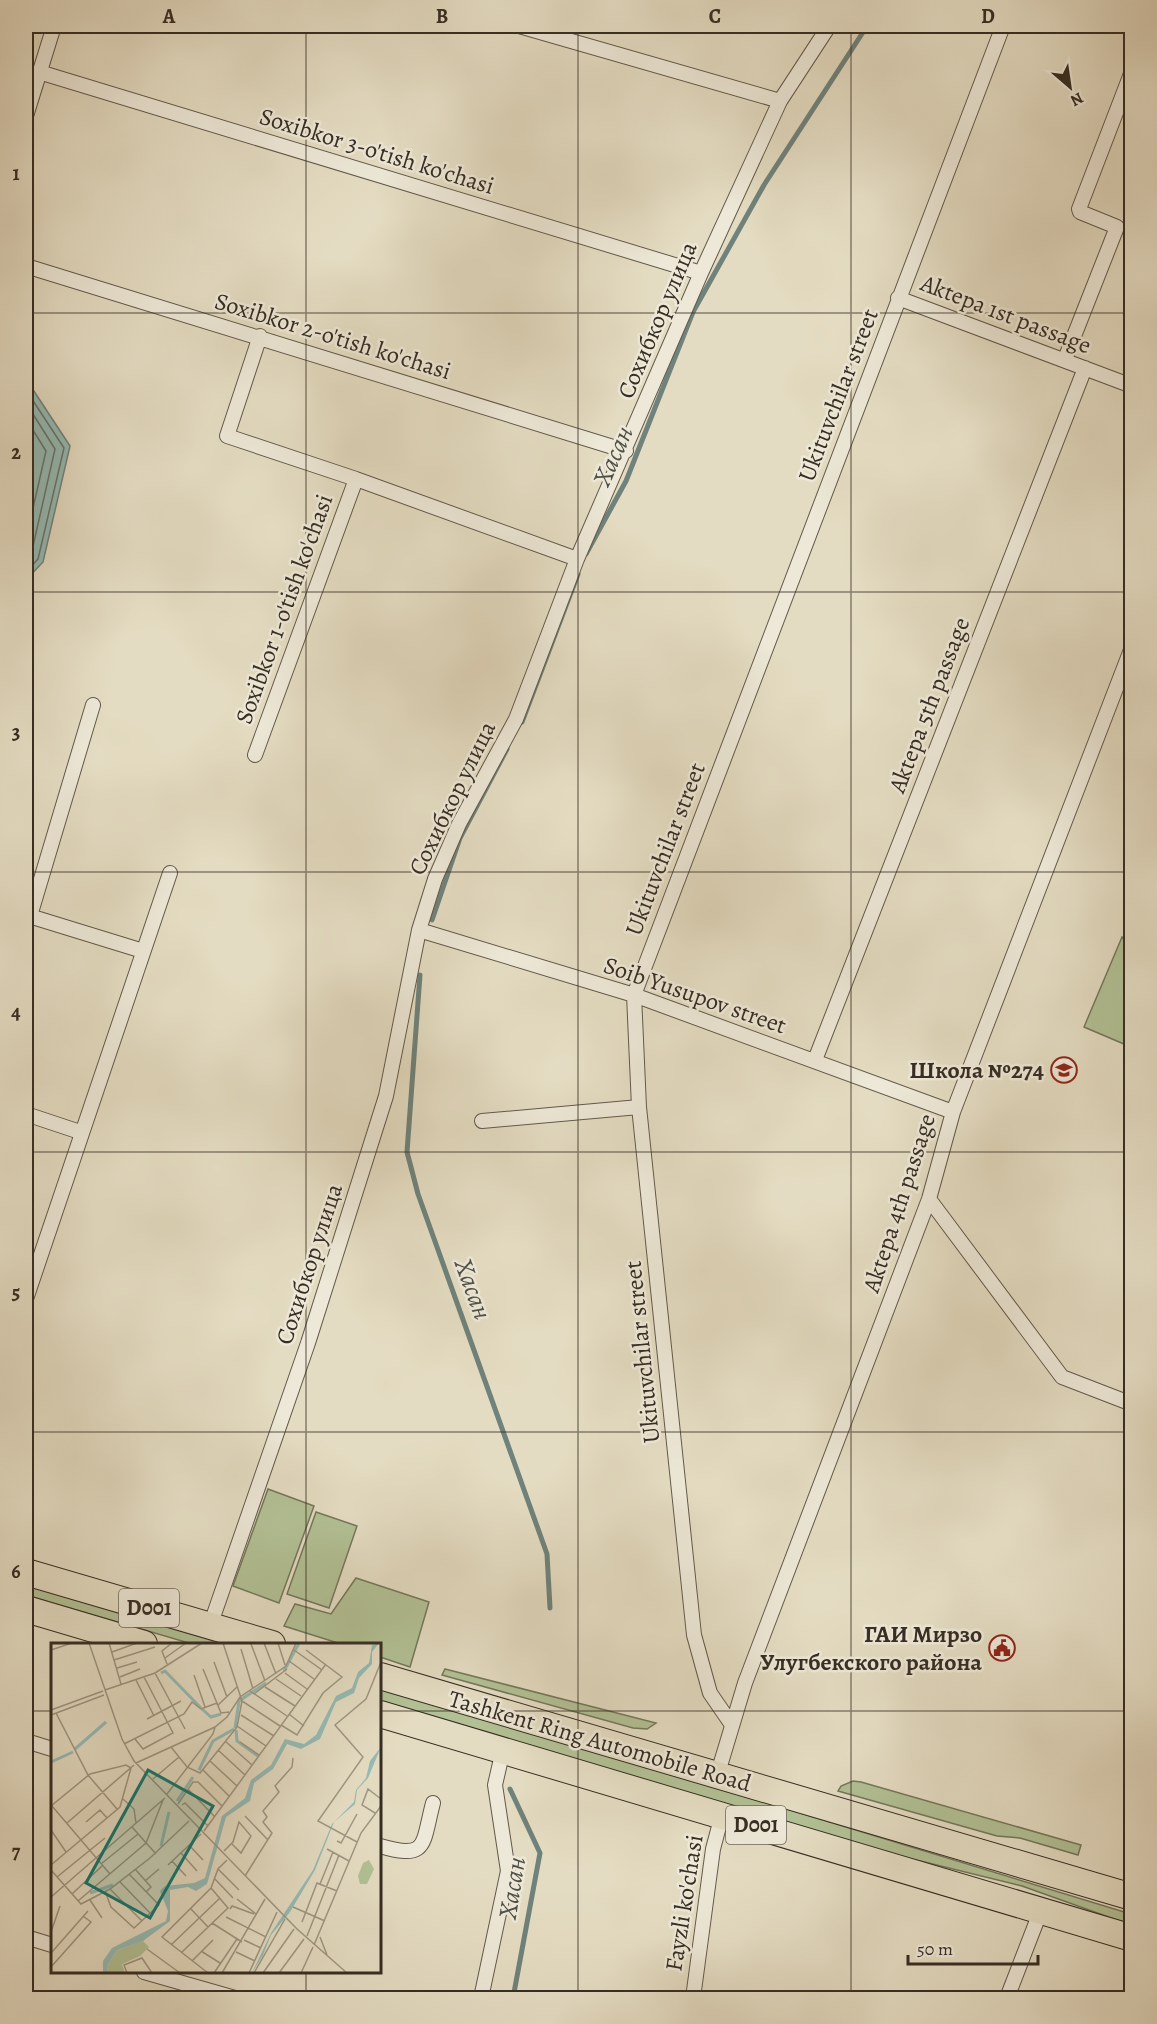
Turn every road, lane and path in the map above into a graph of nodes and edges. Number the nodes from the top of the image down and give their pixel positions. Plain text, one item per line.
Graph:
1 (54, 26) edge
2 (519, 26) edge
3 (828, 26) edge
4 (1003, 26) edge
5 (1131, 71) edge
6 (39, 72) junction
7 (780, 101) junction
8 (26, 116) edge
9 (26, 266) edge
10 (701, 273) junction
11 (898, 298) junction
12 (260, 336) junction
13 (1065, 359) junction
14 (1085, 368) junction
15 (1131, 386) edge
16 (626, 451) junction
17 (356, 479) junction
18 (577, 559) junction
19 (1131, 647) edge
20 (93, 705) dead end
21 (255, 755) dead end
22 (170, 873) dead end
23 (28, 915) edge
24 (419, 930) junction
25 (143, 951) junction
26 (634, 995) junction
27 (815, 1060) junction
28 (639, 1107) junction
29 (953, 1112) junction
30 (26, 1114) edge
31 (482, 1121) dead end
32 (80, 1132) junction
33 (929, 1198) junction
34 (26, 1299) edge
35 (1131, 1404) edge
36 (26, 1572) edge
37 (26, 1610) edge
38 (210, 1626) junction
39 (141, 1643) edge
40 (264, 1643) edge
41 (381, 1676) edge
42 (381, 1714) edge
43 (732, 1725) junction
44 (26, 1741) edge
45 (51, 1749) edge
46 (502, 1750) junction
47 (717, 1776) junction
48 (433, 1803) dead end
49 (722, 1815) junction
50 (381, 1846) edge
51 (1131, 1897) edge
52 (1041, 1910) junction
53 (26, 1937) edge
54 (1131, 1938) edge
55 (51, 1945) edge
56 (151, 1973) edge
57 (235, 1998) edge
58 (481, 1998) edge
59 (693, 1998) edge
60 (1007, 1998) edge

1 - 6 street
2 - 7 street
3 - 7 street, Сохибкор улица
4 - 11 street, Ukituvchilar street
5 - 13 street
6 - 8 street
6 - 10 street, Soxibkor 3-o'tish ko'chasi
7 - 10 street, Сохибкор улица
9 - 12 street, Soxibkor 2-o'tish ko'chasi
10 - 16 street, Сохибкор улица
11 - 13 street, Aktepa 1st passage
11 - 26 street, Ukituvchilar street
12 - 16 street, Soxibkor 2-o'tish ko'chasi
12 - 17 street, Soxibkor 1-o'tish ko'chasi
13 - 14 street, Aktepa 1st passage
14 - 15 street, Aktepa 1st passage
14 - 27 street, Aktepa 5th passage
16 - 18 street, Сохибкор улица
17 - 18 street, Soxibkor 1-o'tish ko'chasi
17 - 21 street, Soxibkor 1-o'tish ko'chasi
18 - 24 street, Сохибкор улица
19 - 29 street, Aktepa 4th passage
20 - 23 street
22 - 25 street
23 - 25 street
24 - 26 street, Soib Yusupov street
24 - 38 street, Сохибкор улица
25 - 32 street
26 - 27 street, Soib Yusupov street
26 - 28 street, Ukituvchilar street
27 - 29 street, Soib Yusupov street
28 - 31 street
28 - 43 street, Ukituvchilar street
29 - 33 street, Aktepa 4th passage
30 - 32 street
32 - 34 street
33 - 35 street
33 - 43 street, Aktepa 4th passage
36 - 38 highway, D001
37 - 39 highway, D001
38 - 40 highway, D001
41 - 47 highway, Tashkent Ring Automobile Road / D001
42 - 46 highway, Tashkent Ring Automobile Road / D001
43 - 47 street, Aktepa 4th passage
44 - 45 street
46 - 49 highway, Tashkent Ring Automobile Road / D001
46 - 58 street
47 - 51 highway, Tashkent Ring Automobile Road / D001
48 - 50 street
49 - 52 highway, Tashkent Ring Automobile Road / D001
49 - 59 street, Fayzli ko'chasi
52 - 54 highway, Tashkent Ring Automobile Road / D001
52 - 60 street
53 - 55 street
56 - 57 street

